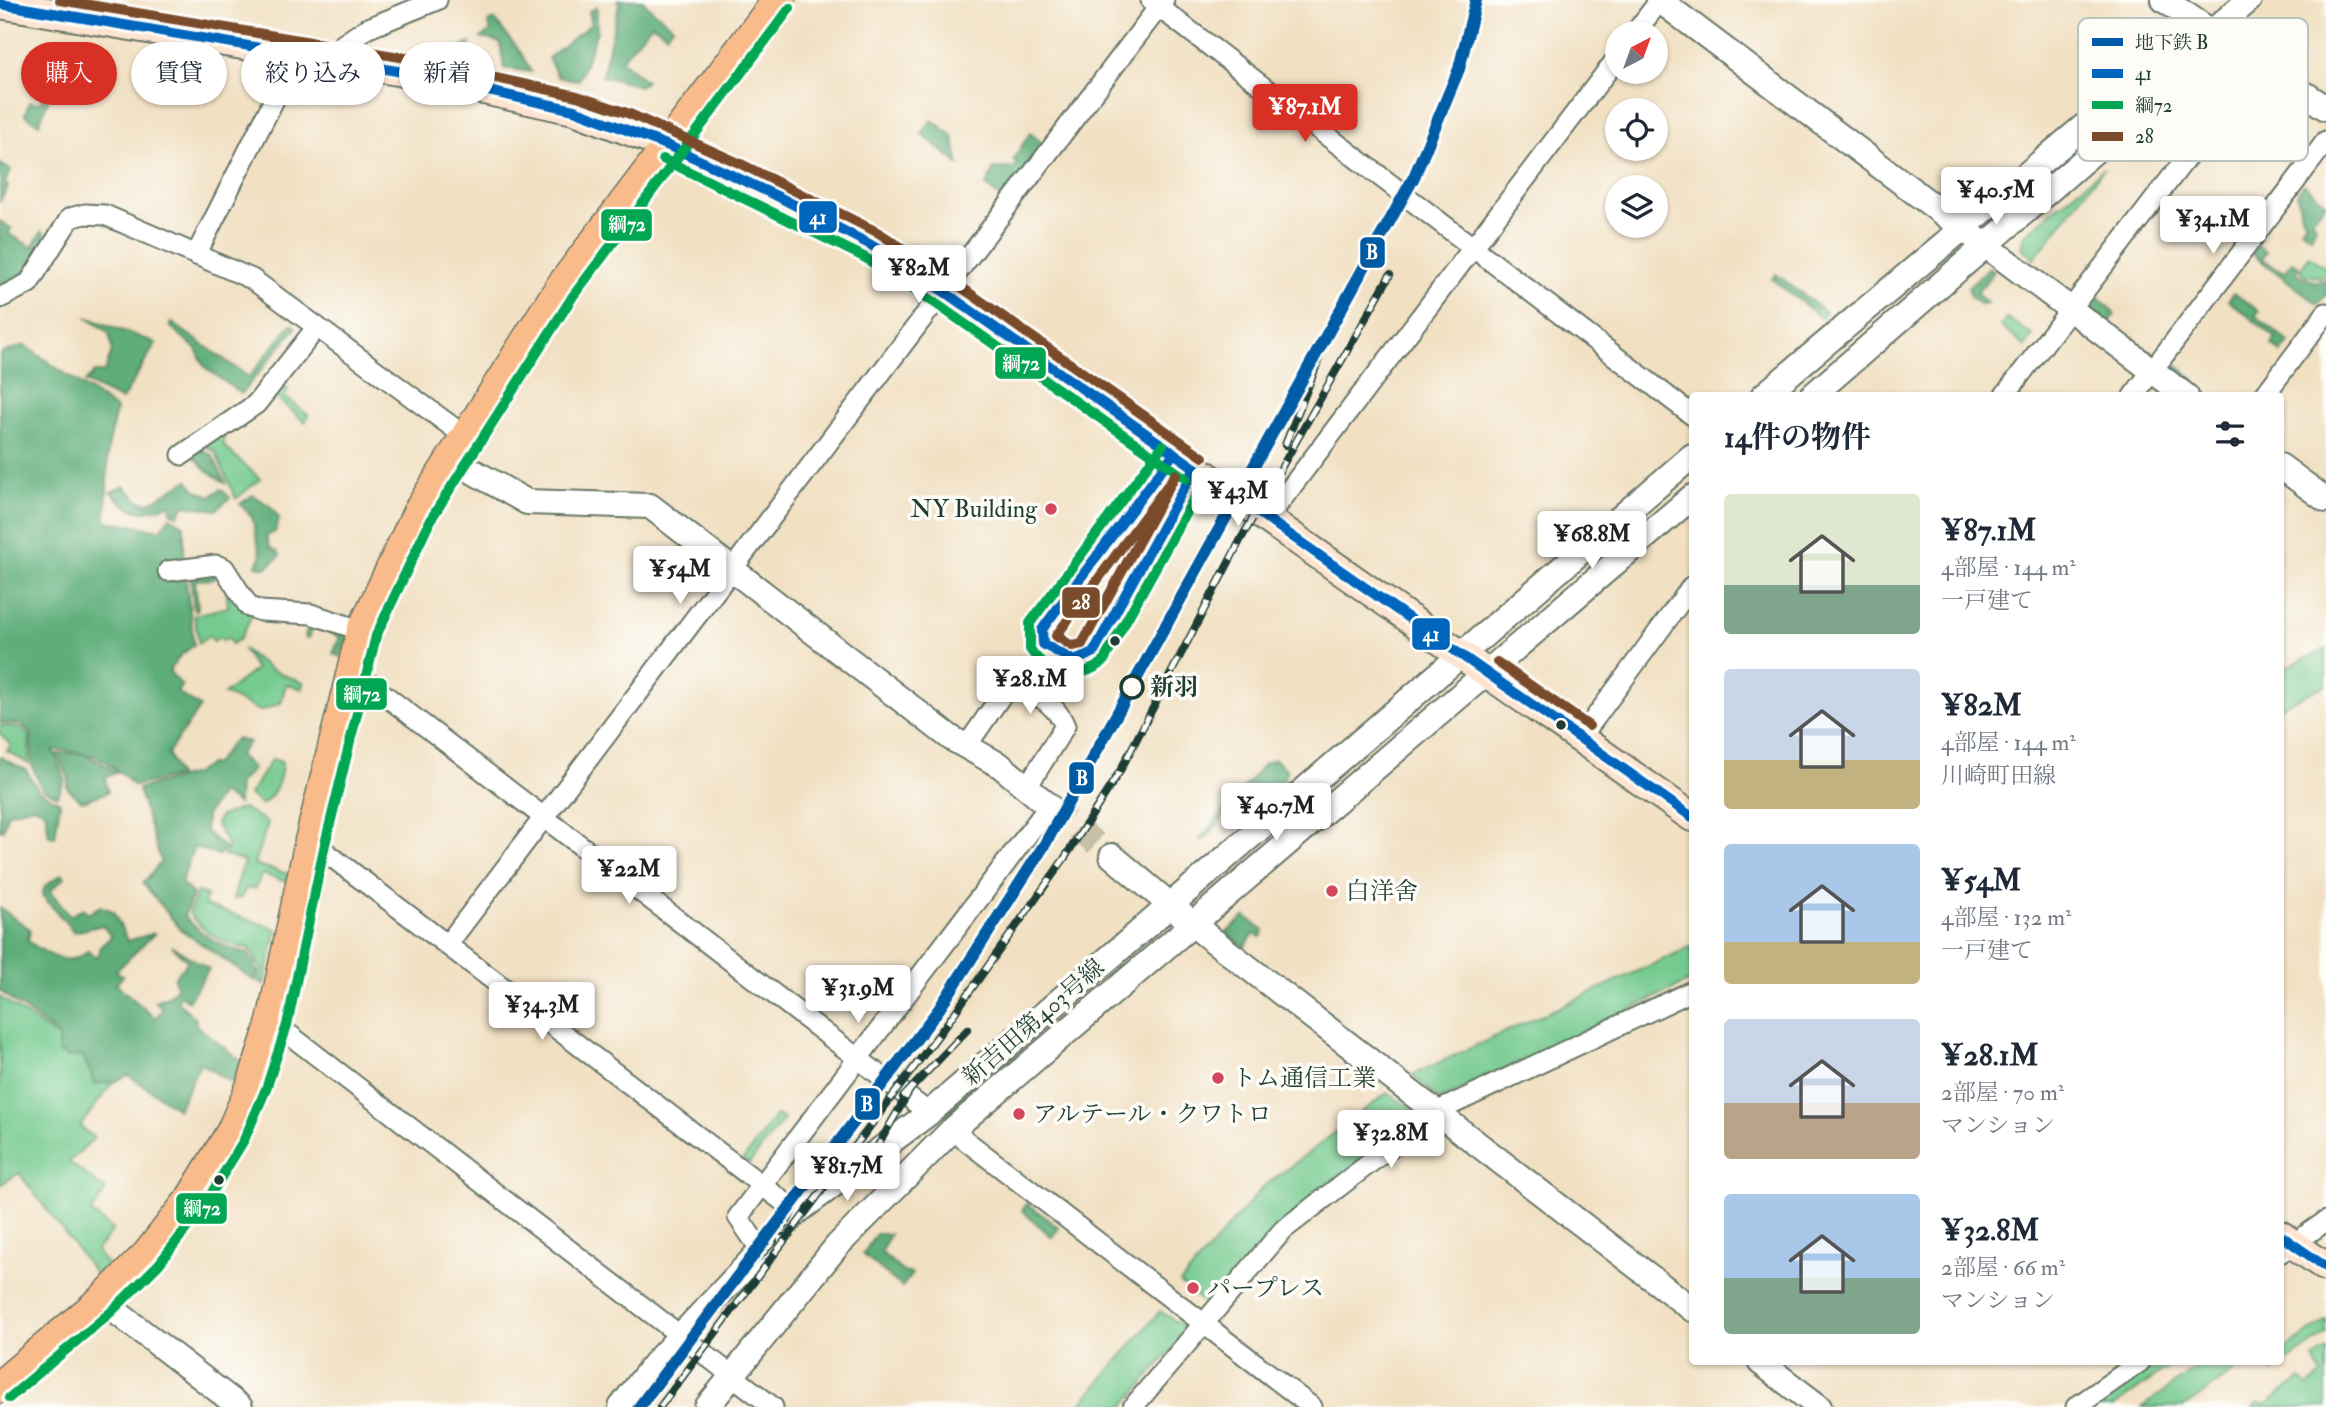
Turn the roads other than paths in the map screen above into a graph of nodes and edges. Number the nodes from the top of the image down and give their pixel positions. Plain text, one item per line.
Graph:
1 (437, 0) edge
2 (779, 0) edge
3 (1659, 0) edge
4 (2164, 0) edge
5 (2249, 0) edge
6 (1158, 2) edge
7 (0, 4) edge
8 (2192, 18) edge
9 (2228, 18) edge
10 (1644, 21) edge
11 (339, 42) edge
12 (241, 44) edge
13 (385, 69) edge
14 (1605, 74) edge
15 (2308, 96) edge
16 (282, 105) edge
17 (2326, 108) edge
18 (2078, 130) edge
19 (2326, 141) edge
20 (669, 146) junction
21 (2084, 161) edge
22 (2184, 161) edge
23 (1961, 226) junction
24 (1987, 246) junction
25 (1475, 249) junction
26 (196, 255) junction
27 (943, 291) junction
28 (0, 298) edge
29 (2071, 309) junction
30 (2326, 313) edge
31 (317, 327) junction
32 (2152, 370) junction
33 (1768, 392) edge
34 (1817, 392) edge
35 (2007, 392) edge
36 (2136, 392) edge
37 (2181, 392) edge
38 (2267, 392) edge
39 (1689, 413) edge
40 (458, 448) junction
41 (182, 455) dead end
42 (1689, 459) edge
43 (2284, 469) edge
44 (1689, 500) edge
45 (2326, 500) edge
46 (1268, 519) junction
47 (168, 570) dead end
48 (733, 570) junction
49 (1689, 590) edge
50 (363, 631) junction
51 (1462, 652) junction
52 (352, 670) junction
53 (1489, 673) junction
54 (1581, 737) junction
55 (966, 747) junction
56 (1027, 787) junction
57 (1049, 806) joint
58 (1689, 815) edge
59 (546, 816) junction
60 (310, 841) junction
61 (1112, 856) tunnel mouth
62 (1169, 905) junction
63 (1195, 925) junction
64 (447, 945) junction
65 (1689, 992) edge
66 (273, 1022) junction
67 (858, 1058) junction
68 (1436, 1112) junction
69 (929, 1113) junction
70 (952, 1130) junction
71 (762, 1185) junction
72 (797, 1212) junction
73 (2326, 1221) edge
74 (2285, 1244) edge
75 (760, 1249) junction
76 (2326, 1267) edge
77 (102, 1301) junction
78 (1689, 1307) edge
79 (1203, 1324) junction
80 (681, 1336) junction
81 (1764, 1365) edge
82 (2136, 1365) edge
83 (731, 1375) junction
84 (0, 1387) edge
85 (240, 1407) edge
86 (621, 1407) edge
87 (707, 1407) edge
88 (773, 1407) edge
89 (1133, 1407) edge
90 (1312, 1407) edge
91 (1819, 1407) edge
92 (2076, 1407) edge

1 - 11 street
2 - 20 main road
3 - 10 street
3 - 23 street
4 - 8 street
5 - 9 street
6 - 25 street
6 - 27 street
7 - 12 main road
13 - 20 main road
14 - 25 street
15 - 17 street
16 - 26 street
18 - 23 street
19 - 32 street
20 - 27 main road
20 - 40 main road
21 - 24 street
22 - 29 street
23 - 24 street
23 - 33 street
24 - 29 street
24 - 34 street
25 - 39 street
25 - 46 street
26 - 28 street
26 - 31 street
27 - 46 main road
27 - 48 street
29 - 32 street
29 - 35 street
30 - 38 street
31 - 40 street
31 - 41 street
32 - 36 street
32 - 37 street
40 - 48 street
40 - 50 main road
42 - 51 street, 新吉田第403号線
43 - 45 street
44 - 53 street, 新吉田第403号線
46 - 51 main road
47 - 50 street
48 - 55 street
48 - 59 street
49 - 54 street
50 - 52 main road
51 - 53 main road
51 - 62 street, 新吉田第403号線
52 - 59 street
52 - 60 main road
53 - 54 main road
53 - 63 street, 新吉田第403号線
54 - 58 main road
55 - 56 street
55 - 56 street
56 - 57 street
57 - 67 street
59 - 64 street
59 - 67 street
60 - 64 street
60 - 66 main road
61 - 62 street
62 - 63 street
62 - 69 street, 新吉田第403号線
63 - 68 street
63 - 70 street, 新吉田第403号線
64 - 71 street
65 - 68 street
66 - 77 main road
66 - 80 street
67 - 69 street
67 - 71 street
68 - 78 street
68 - 79 street
69 - 72 street, 新吉田第403号線
70 - 79 street
70 - 83 street, 新吉田第403号線
71 - 72 street
71 - 75 street
72 - 75 street, 新吉田第403号線
73 - 74 street
74 - 76 main road
75 - 80 street, 新吉田第403号線
77 - 84 main road
77 - 85 street
79 - 89 street
79 - 90 street
80 - 83 street
80 - 86 street, 新吉田第403号線
81 - 91 street
82 - 92 street
83 - 87 street, 新吉田第403号線
83 - 88 street

